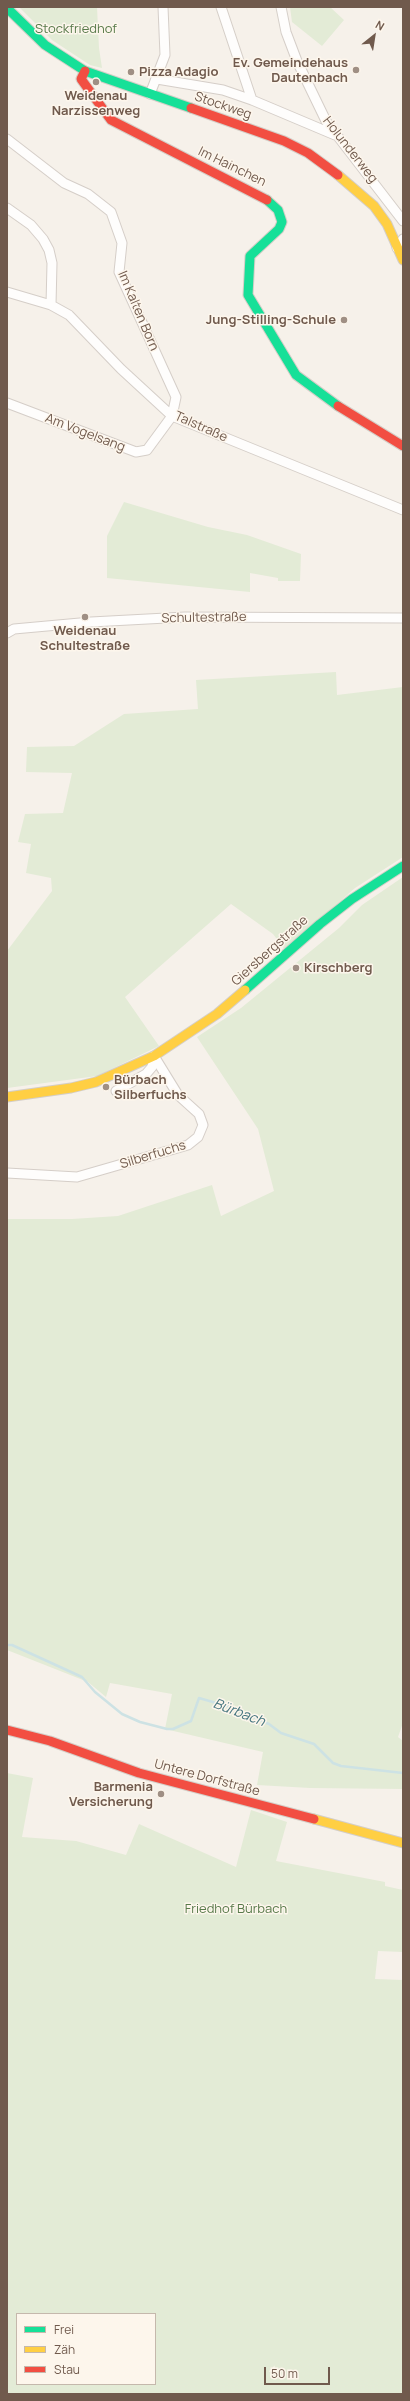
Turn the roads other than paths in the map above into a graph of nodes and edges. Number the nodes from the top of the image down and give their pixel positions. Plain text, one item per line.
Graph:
1 (163, 7) edge
2 (221, 7) edge
3 (282, 7) edge
4 (7, 8) edge
5 (85, 71) junction
6 (157, 79) junction
7 (150, 94) junction
8 (252, 100) junction
9 (335, 135) junction
10 (7, 139) edge
11 (7, 208) edge
12 (403, 220) edge
13 (403, 239) edge
14 (397, 248) junction
15 (403, 260) edge
16 (7, 292) edge
17 (51, 305) junction
18 (7, 403) edge
19 (172, 416) junction
20 (403, 446) edge
21 (403, 510) edge
22 (403, 618) edge
23 (7, 633) edge
24 (403, 866) edge
25 (154, 1056) junction
26 (116, 1091) dead end
27 (7, 1097) edge
28 (7, 1173) edge
29 (7, 1730) edge
30 (403, 1843) edge

1 - 6 street
2 - 8 street
3 - 9 street, Holunderweg
4 - 5 street, Stockweg
5 - 7 street, Stockweg
5 - 20 street, Im Hainchen
6 - 7 street
6 - 8 street
7 - 14 street, Stockweg
8 - 9 street
9 - 12 street, Holunderweg
10 - 19 street, Im Kalten Born
11 - 17 street
13 - 14 street
14 - 15 street, Stockweg
16 - 17 street, Talstraße
17 - 19 street, Talstraße
18 - 19 street, Am Vogelsang
19 - 21 street, Talstraße
22 - 23 street, Schultestraße
24 - 25 street, Giersbergstraße
25 - 26 street
25 - 27 street, Giersbergstraße
25 - 28 street, Silberfuchs
29 - 30 street, Untere Dorfstraße

